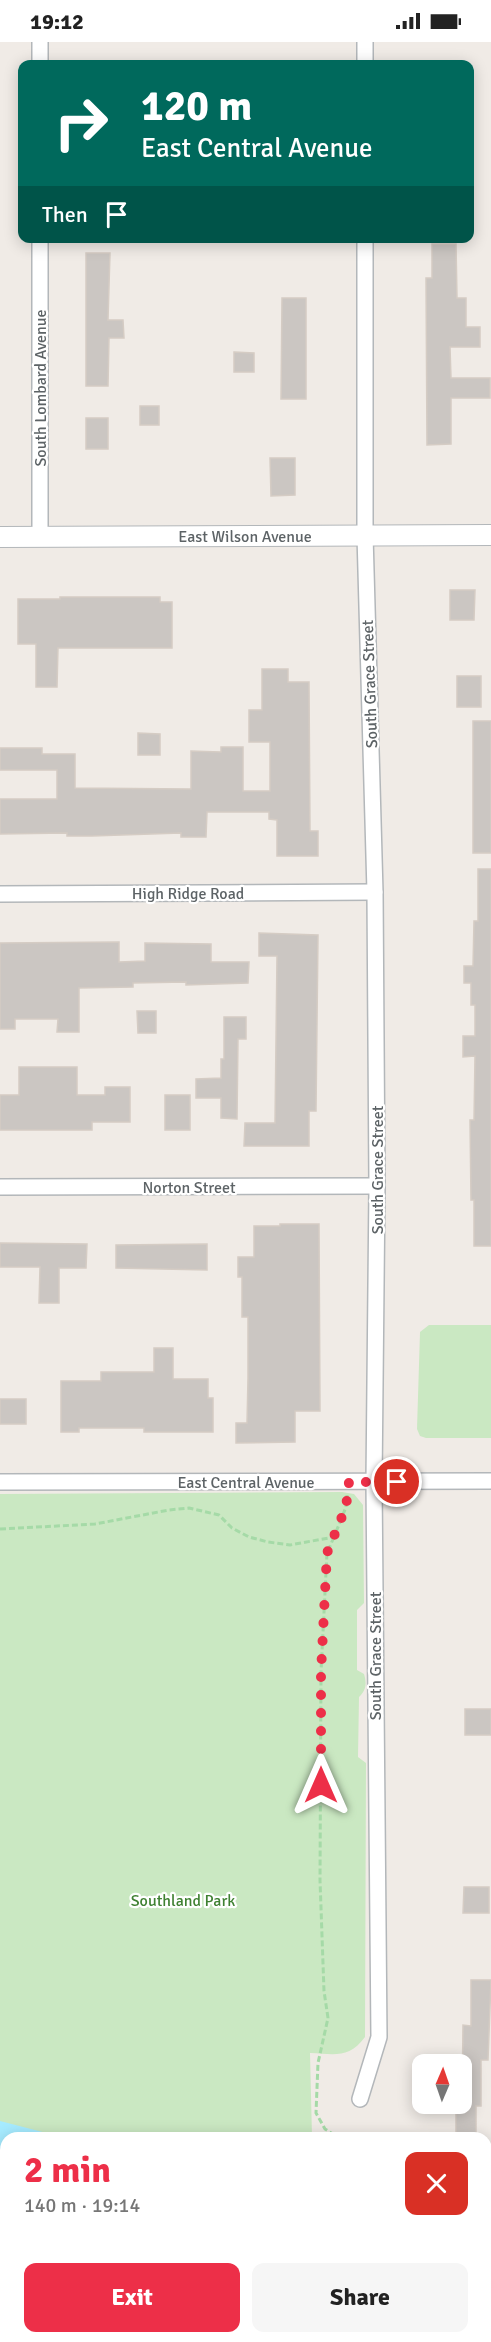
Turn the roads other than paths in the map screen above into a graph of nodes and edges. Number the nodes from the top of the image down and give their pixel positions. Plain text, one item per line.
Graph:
1 (39, 42) edge
2 (365, 42) edge
3 (40, 60) edge
4 (365, 60) edge
5 (40, 243) edge
6 (365, 243) edge
7 (365, 535) junction
8 (491, 535) edge
9 (0, 537) edge
10 (40, 537) junction
11 (375, 892) junction
12 (0, 894) edge
13 (378, 1186) junction
14 (0, 1187) edge
15 (0, 1482) edge
16 (374, 1482) junction
17 (491, 1482) edge
18 (360, 2100) dead end

1 - 3 street
2 - 4 street
5 - 10 street, South Lombard Avenue
6 - 7 street, South Grace Street
7 - 8 street, East Wilson Avenue
7 - 10 street, East Wilson Avenue
7 - 11 street, South Grace Street
9 - 10 street, East Wilson Avenue
11 - 12 street, High Ridge Road
11 - 13 street, South Grace Street
13 - 14 street, Norton Street
13 - 16 street, South Grace Street
15 - 16 street, East Central Avenue
16 - 17 street, East Central Avenue
16 - 18 street, South Grace Street

